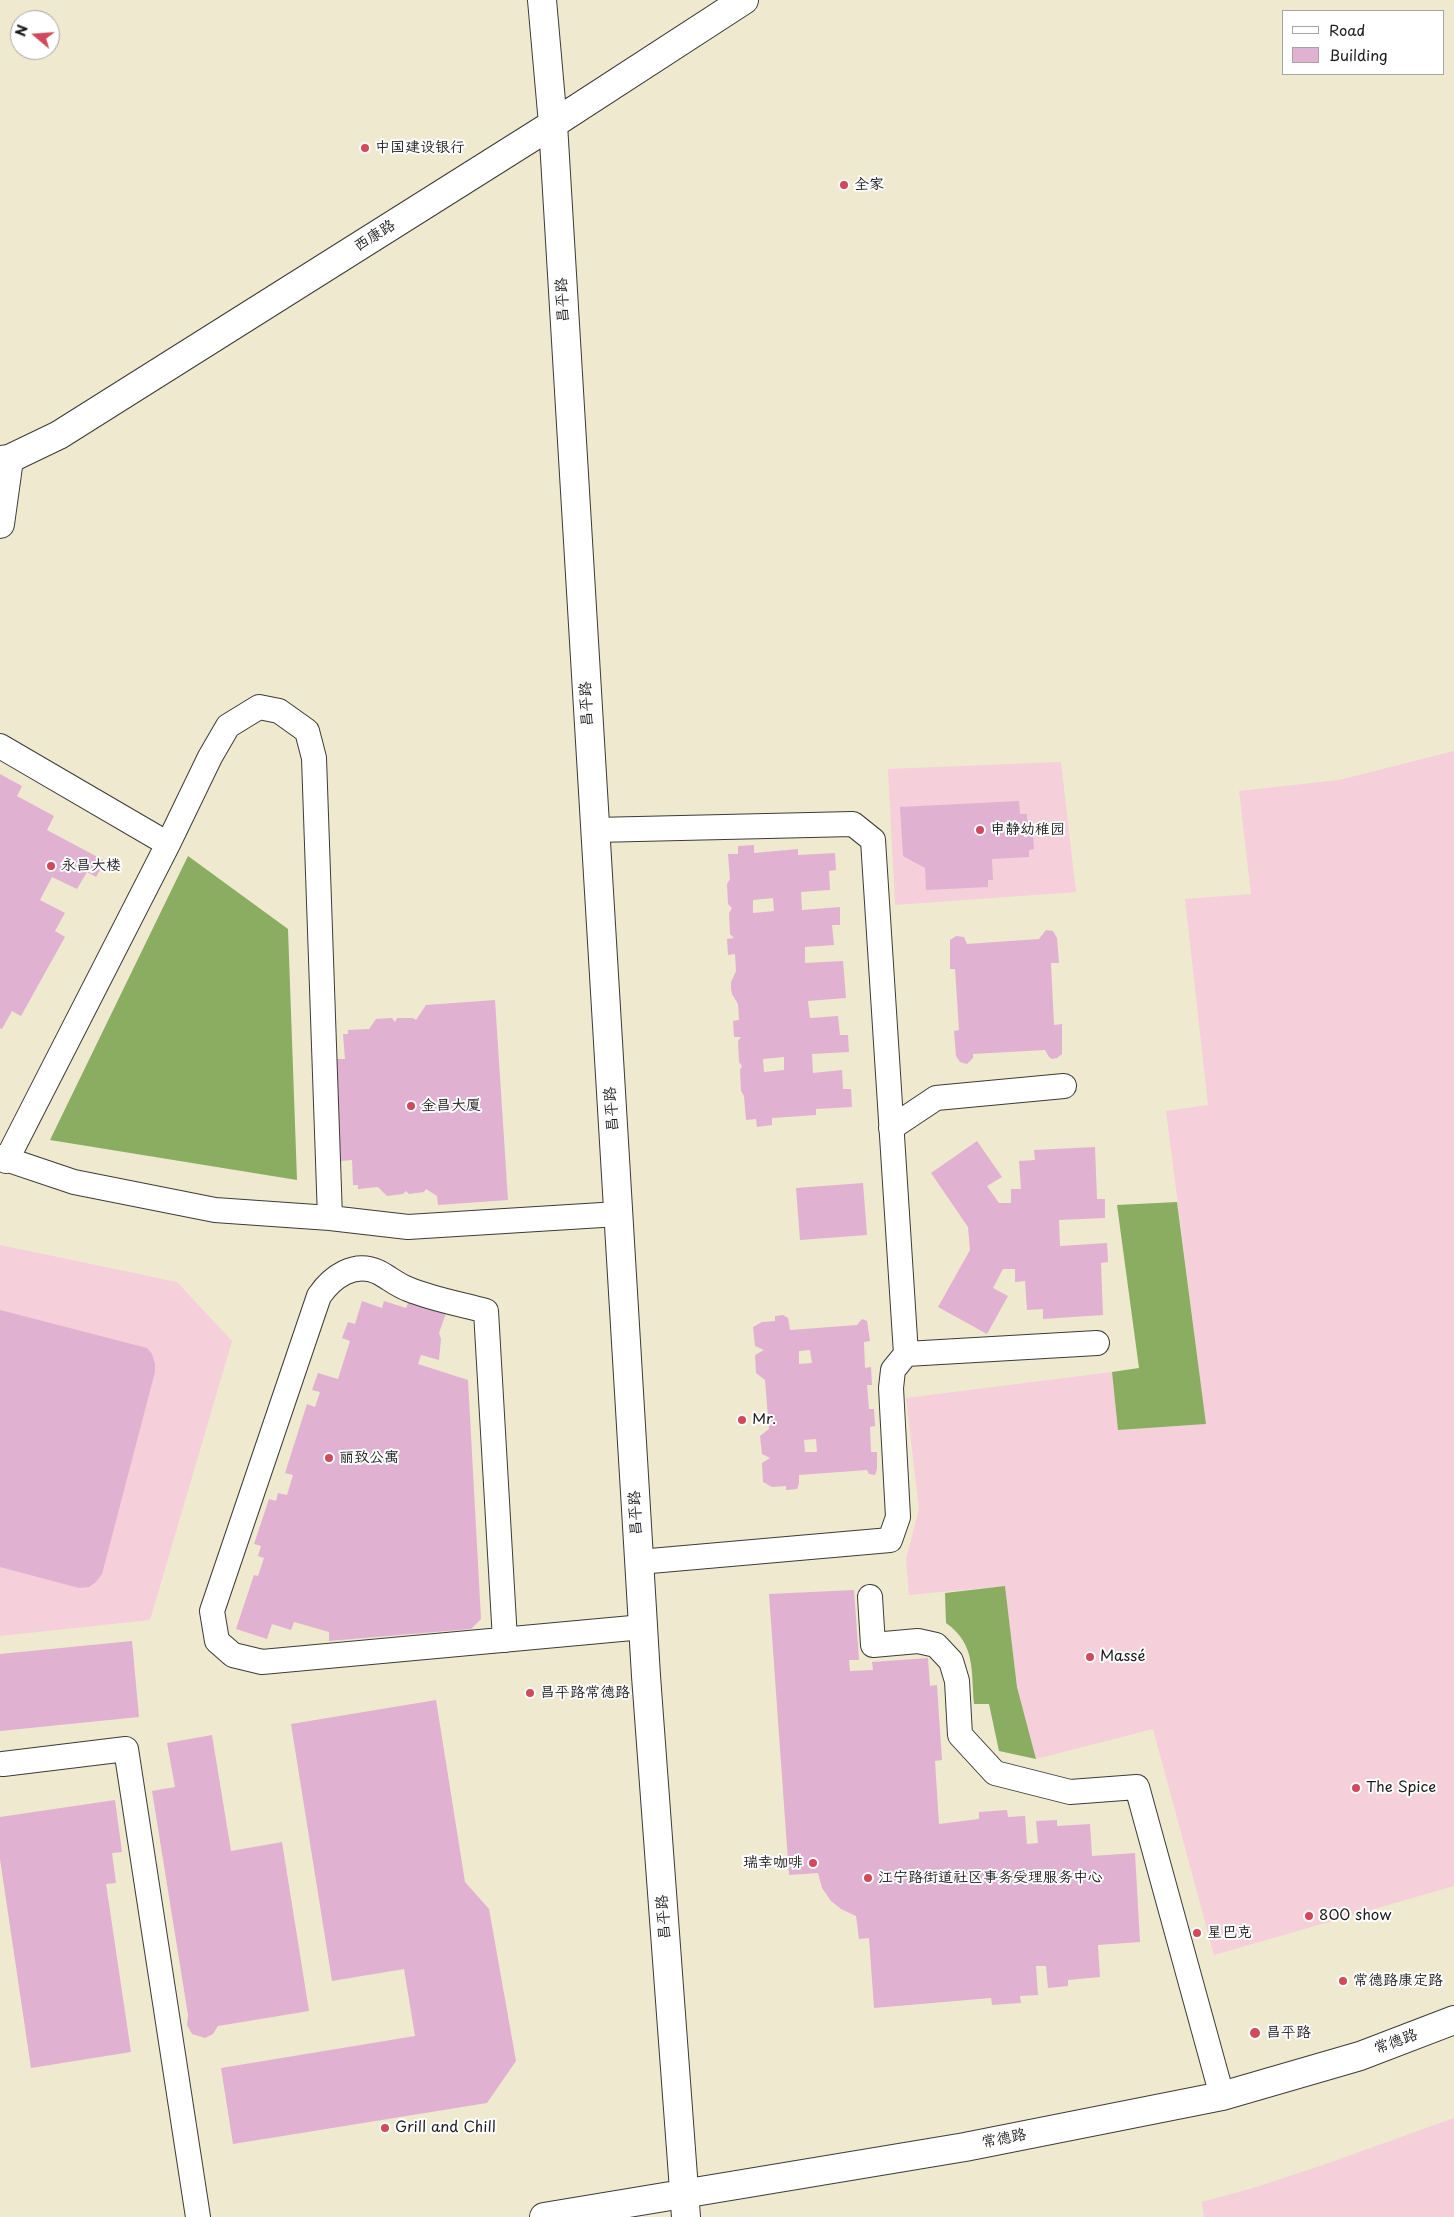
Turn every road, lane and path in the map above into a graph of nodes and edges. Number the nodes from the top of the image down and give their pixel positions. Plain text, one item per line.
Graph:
1 (542, 0) edge
2 (744, 0) edge
3 (553, 124) junction
4 (5, 460) edge
5 (0, 524) edge
6 (0, 746) edge
7 (595, 830) junction
8 (168, 844) junction
9 (1064, 1086) dead end
10 (891, 1128) junction
11 (3, 1159) edge
12 (618, 1214) junction
13 (330, 1218) junction
14 (1097, 1343) dead end
15 (906, 1354) junction
16 (639, 1562) junction
17 (870, 1597) dead end
18 (643, 1627) junction
19 (505, 1640) junction
20 (3, 1764) dead end
21 (1454, 2020) edge
22 (1222, 2096) junction
23 (685, 2206) edge
24 (198, 2217) edge
25 (544, 2217) edge

1 - 3 street, 昌平路
2 - 3 street, 西康路
3 - 4 street, 西康路
3 - 7 street, 昌平路
4 - 5 street
6 - 8 lane
7 - 10 lane
7 - 12 street, 昌平路
8 - 11 lane
8 - 13 lane
9 - 10 lane
10 - 15 lane
11 - 13 lane
12 - 13 lane
12 - 16 street, 昌平路
14 - 15 lane
15 - 16 lane
16 - 18 street, 昌平路
17 - 22 lane
18 - 19 lane
18 - 23 street, 昌平路
19 - 19 lane
20 - 24 lane
21 - 22 street, 常德路
22 - 23 street, 常德路
23 - 25 street, 常德路

